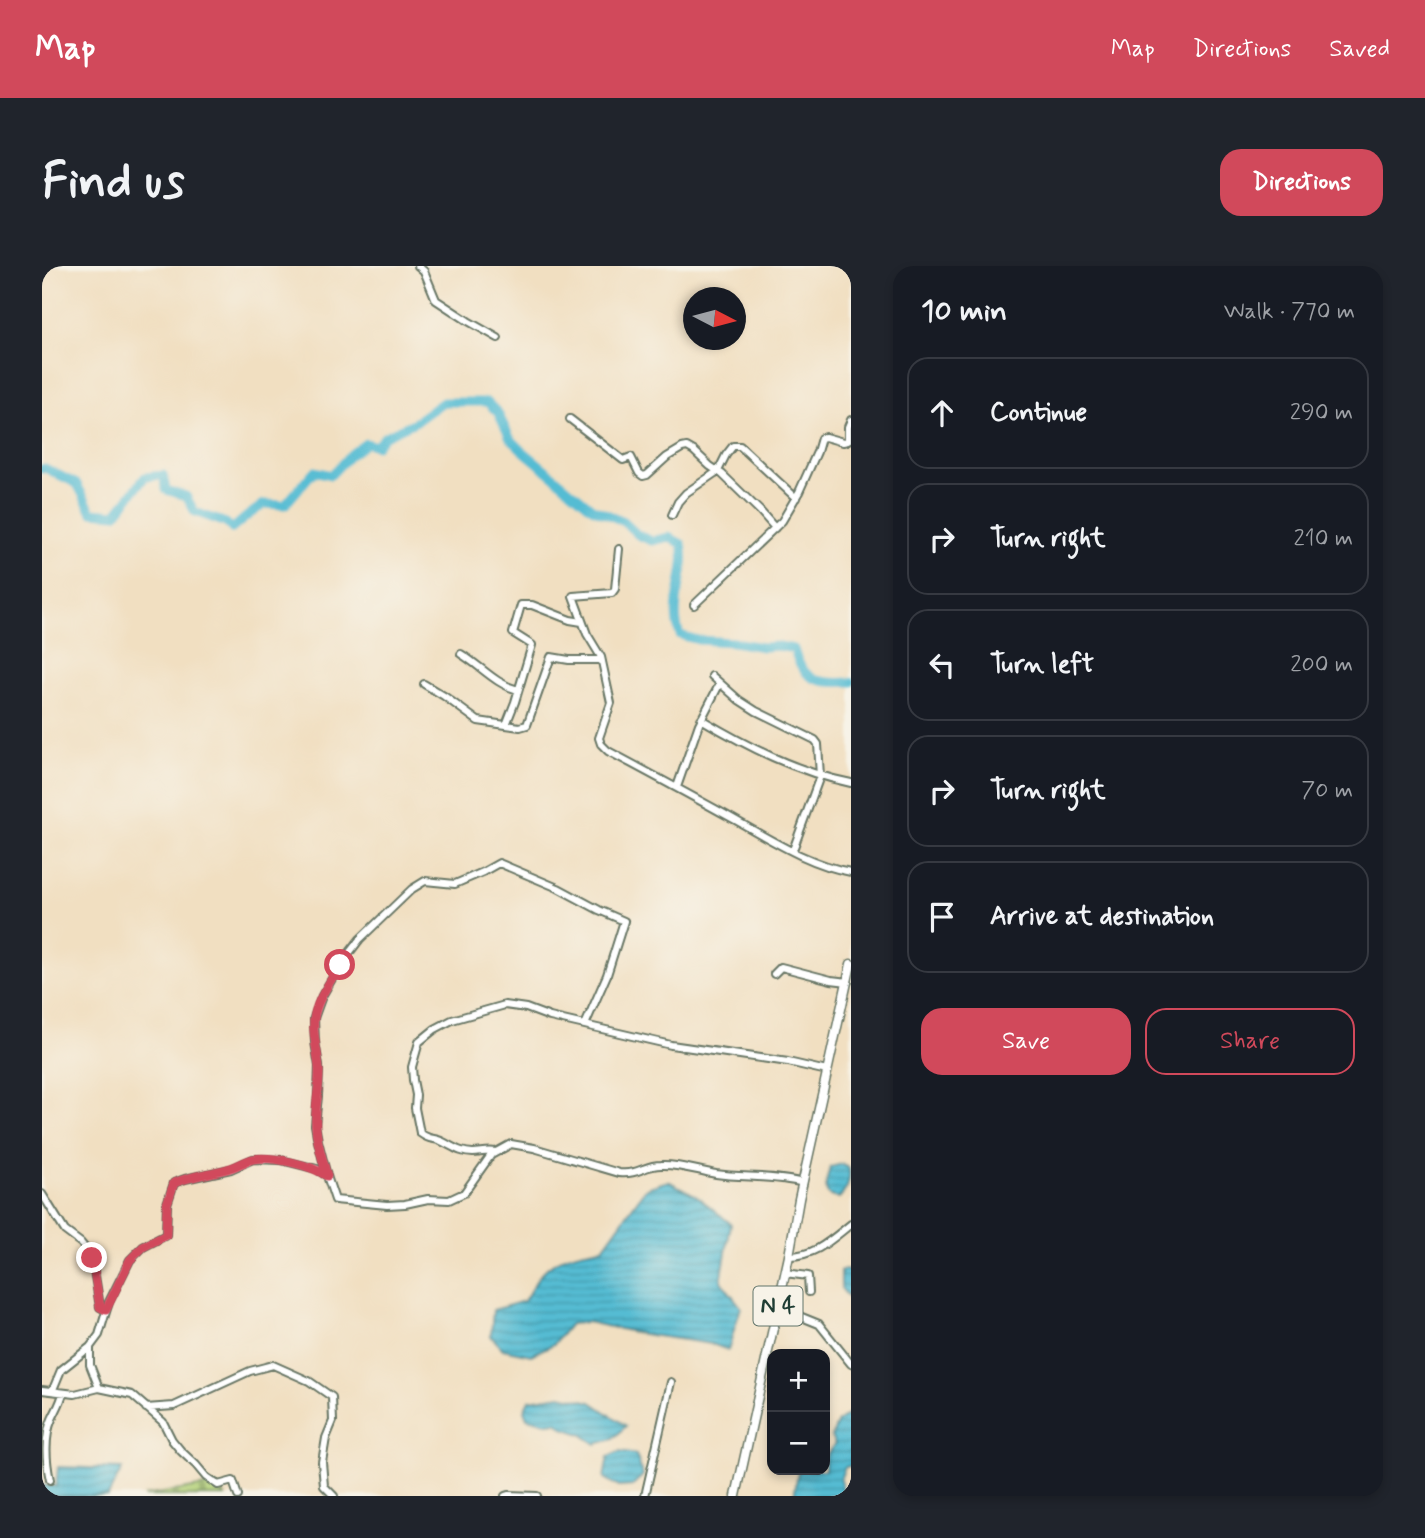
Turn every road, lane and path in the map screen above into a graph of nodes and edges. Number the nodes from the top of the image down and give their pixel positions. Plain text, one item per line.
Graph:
1 (418, 266) edge
2 (499, 338) dead end
3 (570, 419) dead end
4 (851, 420) edge
5 (718, 471) junction
6 (796, 498) junction
7 (672, 515) dead end
8 (775, 528) junction
9 (619, 549) dead end
10 (694, 605) dead end
11 (582, 622) junction
12 (461, 654) dead end
13 (601, 660) junction
14 (712, 676) dead end
15 (719, 682) junction
16 (424, 684) dead end
17 (518, 690) junction
18 (701, 719) junction
19 (506, 725) junction
20 (820, 776) junction
21 (851, 783) edge
22 (677, 787) junction
23 (793, 850) junction
24 (851, 872) edge
25 (851, 964) edge
26 (775, 974) dead end
27 (848, 982) junction
28 (585, 1025) junction
29 (827, 1071) junction
30 (496, 1152) junction
31 (327, 1176) junction
32 (803, 1183) junction
33 (42, 1194) edge
34 (851, 1224) edge
35 (789, 1256) junction
36 (785, 1273) junction
37 (809, 1292) dead end
38 (778, 1307) junction
39 (106, 1310) junction
40 (90, 1347) junction
41 (851, 1364) edge
42 (671, 1382) dead end
43 (99, 1388) junction
44 (42, 1390) edge
45 (51, 1391) junction
46 (63, 1393) junction
47 (146, 1408) junction
48 (50, 1480) dead end
49 (238, 1496) edge
50 (334, 1496) edge
51 (505, 1496) edge
52 (537, 1496) edge
53 (645, 1496) edge
54 (736, 1496) edge

1 - 2 street
3 - 5 street
4 - 6 street
5 - 6 street
5 - 7 street
5 - 8 street
6 - 8 street
8 - 10 street
9 - 11 street
11 - 13 street
11 - 17 street
12 - 17 street
13 - 19 street
13 - 22 street
14 - 15 street
15 - 18 street
15 - 20 street
16 - 19 street
17 - 19 street
18 - 20 street
18 - 22 street
20 - 21 street
20 - 23 street
22 - 23 street
23 - 24 street
25 - 27 main road, N 4
26 - 27 street
27 - 29 main road, N 4
28 - 29 street
28 - 30 street
28 - 31 street
29 - 32 main road, N 4
30 - 31 street
30 - 32 street
31 - 39 street
32 - 35 main road, N 4
33 - 39 street
34 - 35 street
35 - 36 main road, N 4
36 - 37 street
36 - 38 main road, N 4
38 - 41 street
38 - 54 main road, N 4
39 - 40 street
40 - 43 street
40 - 45 street
42 - 53 street
43 - 46 street
43 - 47 street
44 - 45 street
45 - 46 street
46 - 48 street
47 - 49 street
47 - 50 street
51 - 52 street

